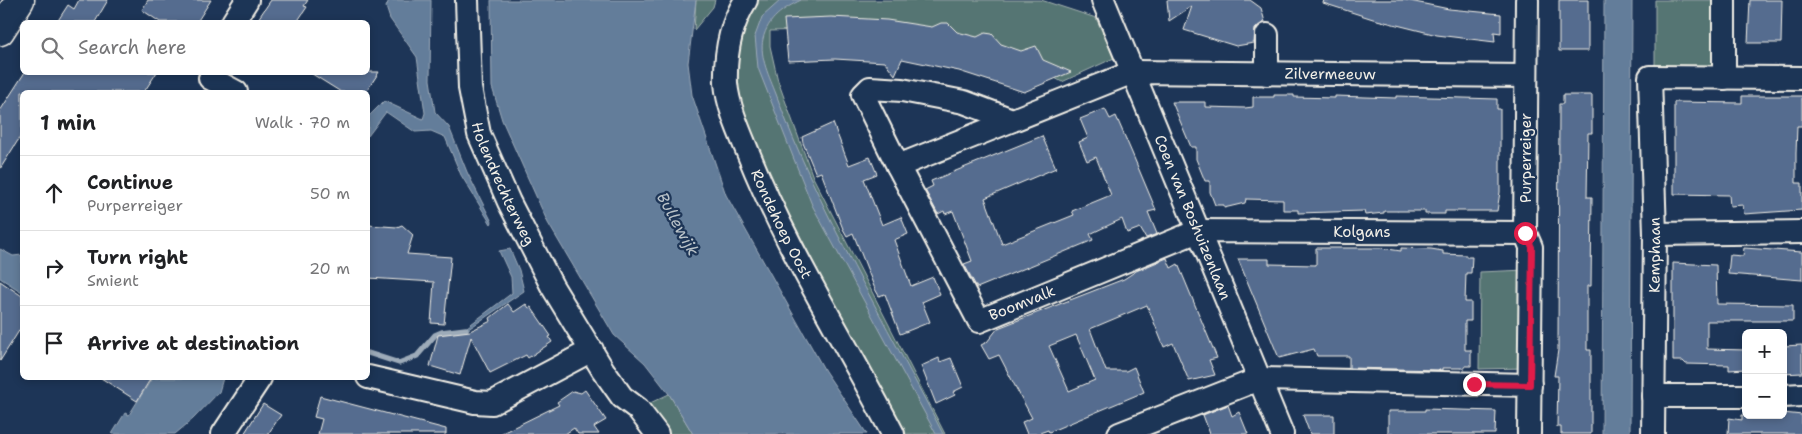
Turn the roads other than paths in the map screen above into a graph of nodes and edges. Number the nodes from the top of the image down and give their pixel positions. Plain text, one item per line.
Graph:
1 (20, 0) edge
2 (247, 0) edge
3 (467, 0) edge
4 (746, 0) edge
5 (1103, 0) edge
6 (1527, 0) edge
7 (1724, 0) edge
8 (234, 20) edge
9 (0, 31) edge
10 (1267, 35) dead end
11 (1133, 72) junction
12 (1267, 74) junction
13 (1526, 76) junction
14 (1724, 78) junction
15 (1802, 78) edge
16 (207, 81) edge
17 (231, 90) edge
18 (1012, 120) junction
19 (898, 166) junction
20 (1198, 231) junction
21 (1802, 232) edge
22 (1525, 233) junction
23 (1655, 234) junction
24 (592, 350) junction
25 (370, 377) edge
26 (1259, 379) junction
27 (259, 380) edge
28 (1530, 385) junction
29 (1802, 395) edge
30 (1653, 396) junction
31 (1740, 396) edge
32 (1787, 396) edge
33 (223, 434) edge
34 (657, 434) edge
35 (893, 434) edge
36 (1119, 434) edge
37 (1282, 434) edge
38 (1529, 434) edge
39 (1653, 434) edge

1 - 9 street
2 - 8 street
3 - 24 street, Holendrechterweg
4 - 35 street, Rondehoep Oost
5 - 11 street, Coen van Boshuizenlaan
6 - 13 street, Purperreiger
7 - 14 street
10 - 12 street
11 - 12 street, Zilvermeeuw
11 - 18 street
11 - 20 street, Coen van Boshuizenlaan
12 - 13 street, Zilvermeeuw
13 - 22 street, Purperreiger
14 - 15 street
14 - 23 street, Kemphaan
16 - 17 street
18 - 19 street
18 - 19 street, Boomvalk
19 - 20 street, Boomvalk
20 - 22 street, Kolgans
20 - 26 street, Coen van Boshuizenlaan
21 - 23 street
22 - 28 street, Purperreiger
23 - 30 street, Kemphaan
24 - 25 street
24 - 34 street, Holendrechterweg
26 - 28 street
26 - 36 street
26 - 37 street, Coen van Boshuizenlaan
27 - 33 street
28 - 38 street, Purperreiger
29 - 32 street
30 - 31 street
30 - 39 street, Kemphaan

